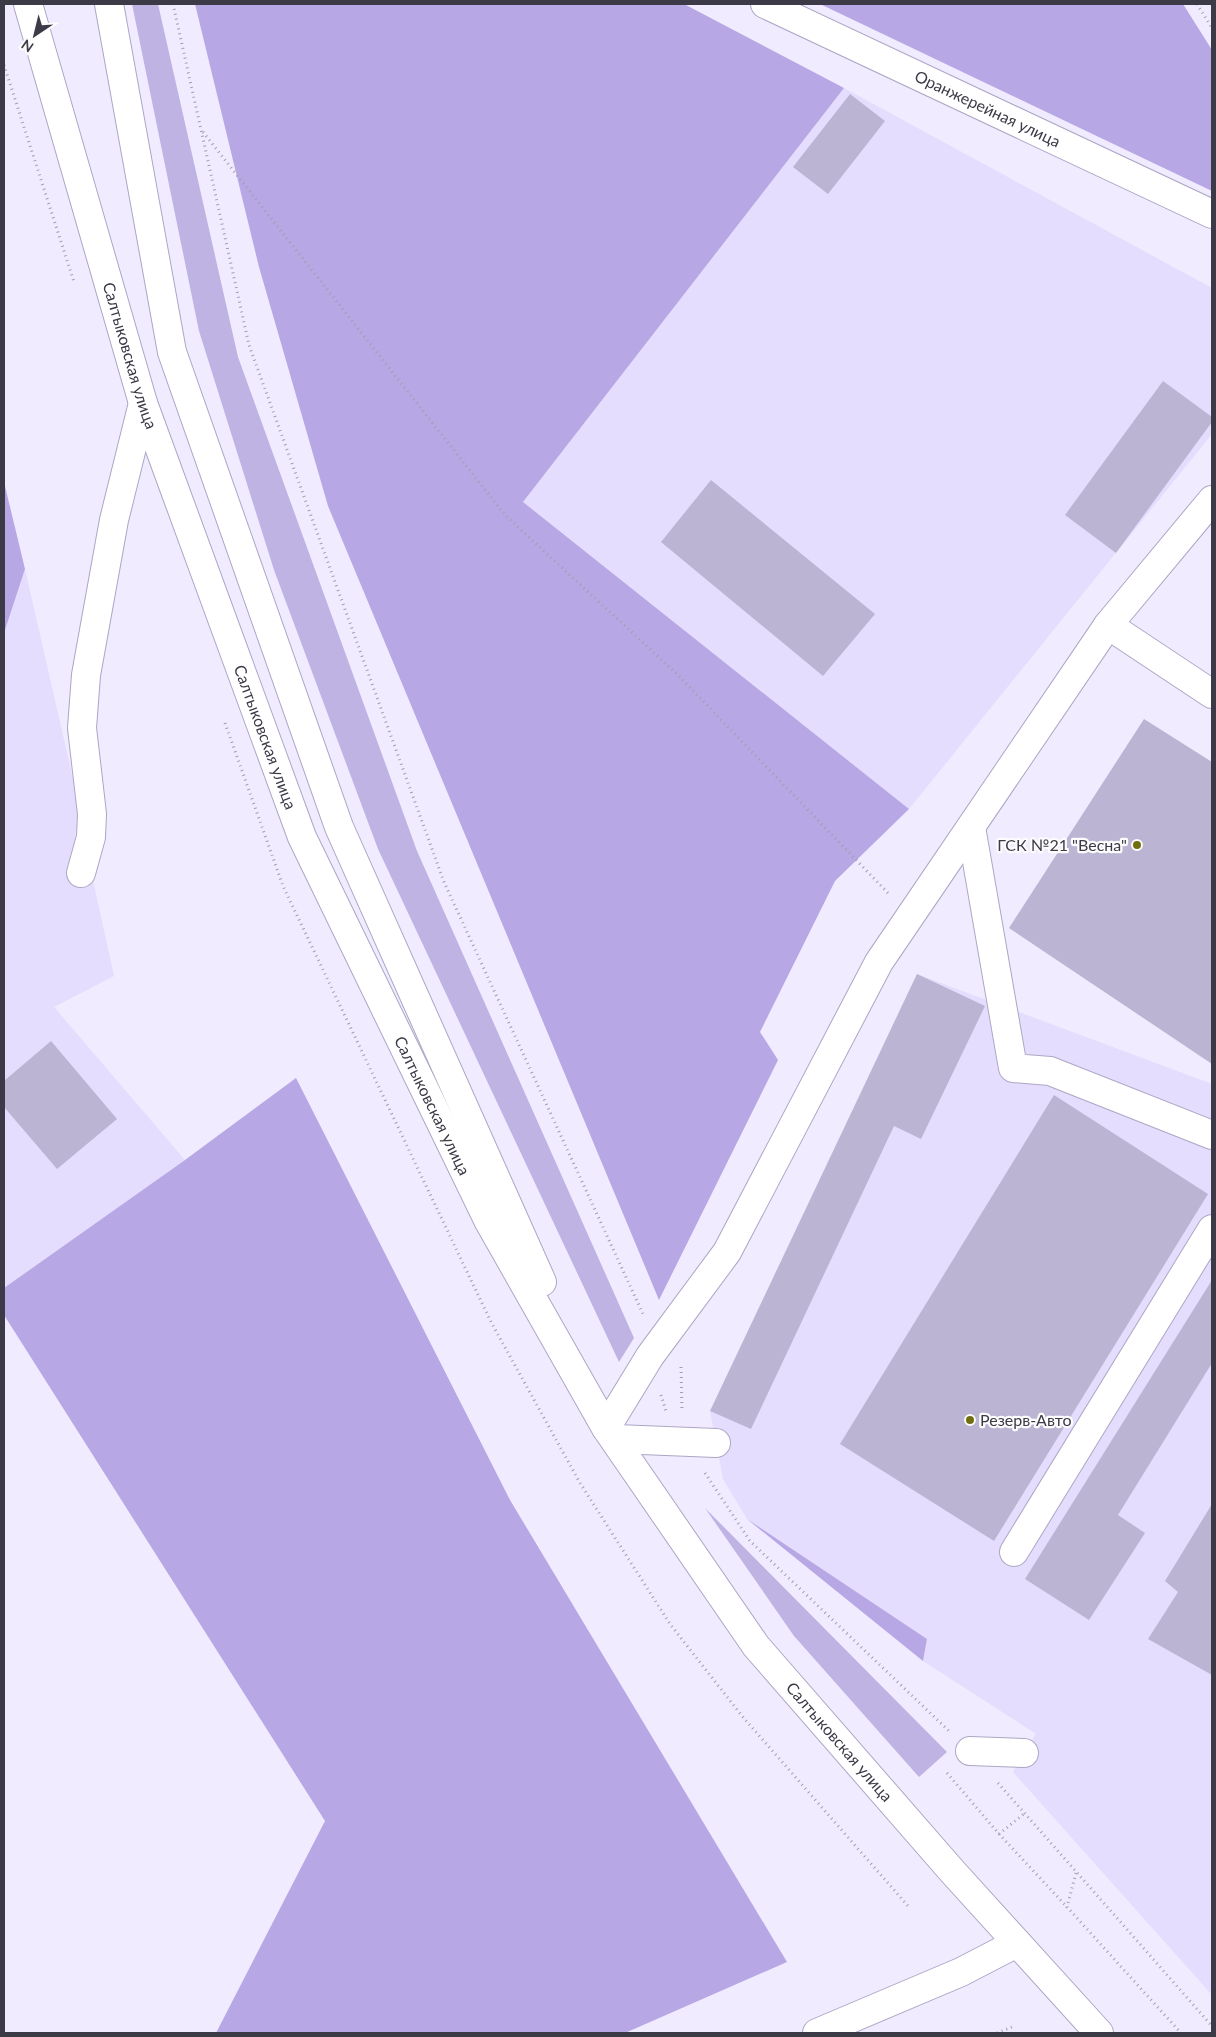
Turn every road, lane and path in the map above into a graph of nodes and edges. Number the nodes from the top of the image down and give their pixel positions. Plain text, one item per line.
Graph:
1 (28, 4) edge
2 (109, 4) edge
3 (173, 4) edge
4 (765, 4) edge
5 (1197, 4) edge
6 (1212, 28) edge
7 (201, 129) junction
8 (1212, 214) edge
9 (143, 403) junction
10 (1212, 500) edge
11 (1108, 625) junction
12 (1212, 694) edge
13 (971, 827) junction
14 (80, 873) dead end
15 (910, 916) junction
16 (1212, 1136) edge
17 (1212, 1229) edge
18 (650, 1356) junction
19 (611, 1434) junction
20 (684, 1442) junction
21 (716, 1442) dead end
22 (1014, 1552) dead end
23 (970, 1752) junction
24 (1024, 1753) dead end
25 (946, 1773) dead end
26 (1025, 1813) junction
27 (999, 1834) junction
28 (1076, 1873) junction
29 (1068, 1907) junction
30 (1017, 1943) junction
31 (1212, 2026) edge
32 (1012, 2027) dead end
33 (817, 2033) edge
34 (997, 2033) edge
35 (1099, 2033) edge
36 (1181, 2033) edge

1 - 9 main road, Салтыковская улица
2 - 19 main road, Салтыковская улица
3 - 7 path
4 - 8 main road, Оранжерейная улица
5 - 6 path
7 - 15 path
7 - 18 path
9 - 14 main road
9 - 19 main road, Салтыковская улица
10 - 11 main road
11 - 12 main road
11 - 13 main road
13 - 15 main road
13 - 16 main road
15 - 18 main road
17 - 22 main road
18 - 19 main road
18 - 20 path
19 - 20 main road
19 - 30 main road, Салтыковская улица
20 - 21 main road
20 - 23 path
23 - 24 main road
23 - 26 path
25 - 27 path
26 - 27 path
26 - 28 path
27 - 29 path
28 - 29 path
28 - 31 path
29 - 36 path
30 - 33 main road
30 - 35 main road, Салтыковская улица
32 - 34 path

